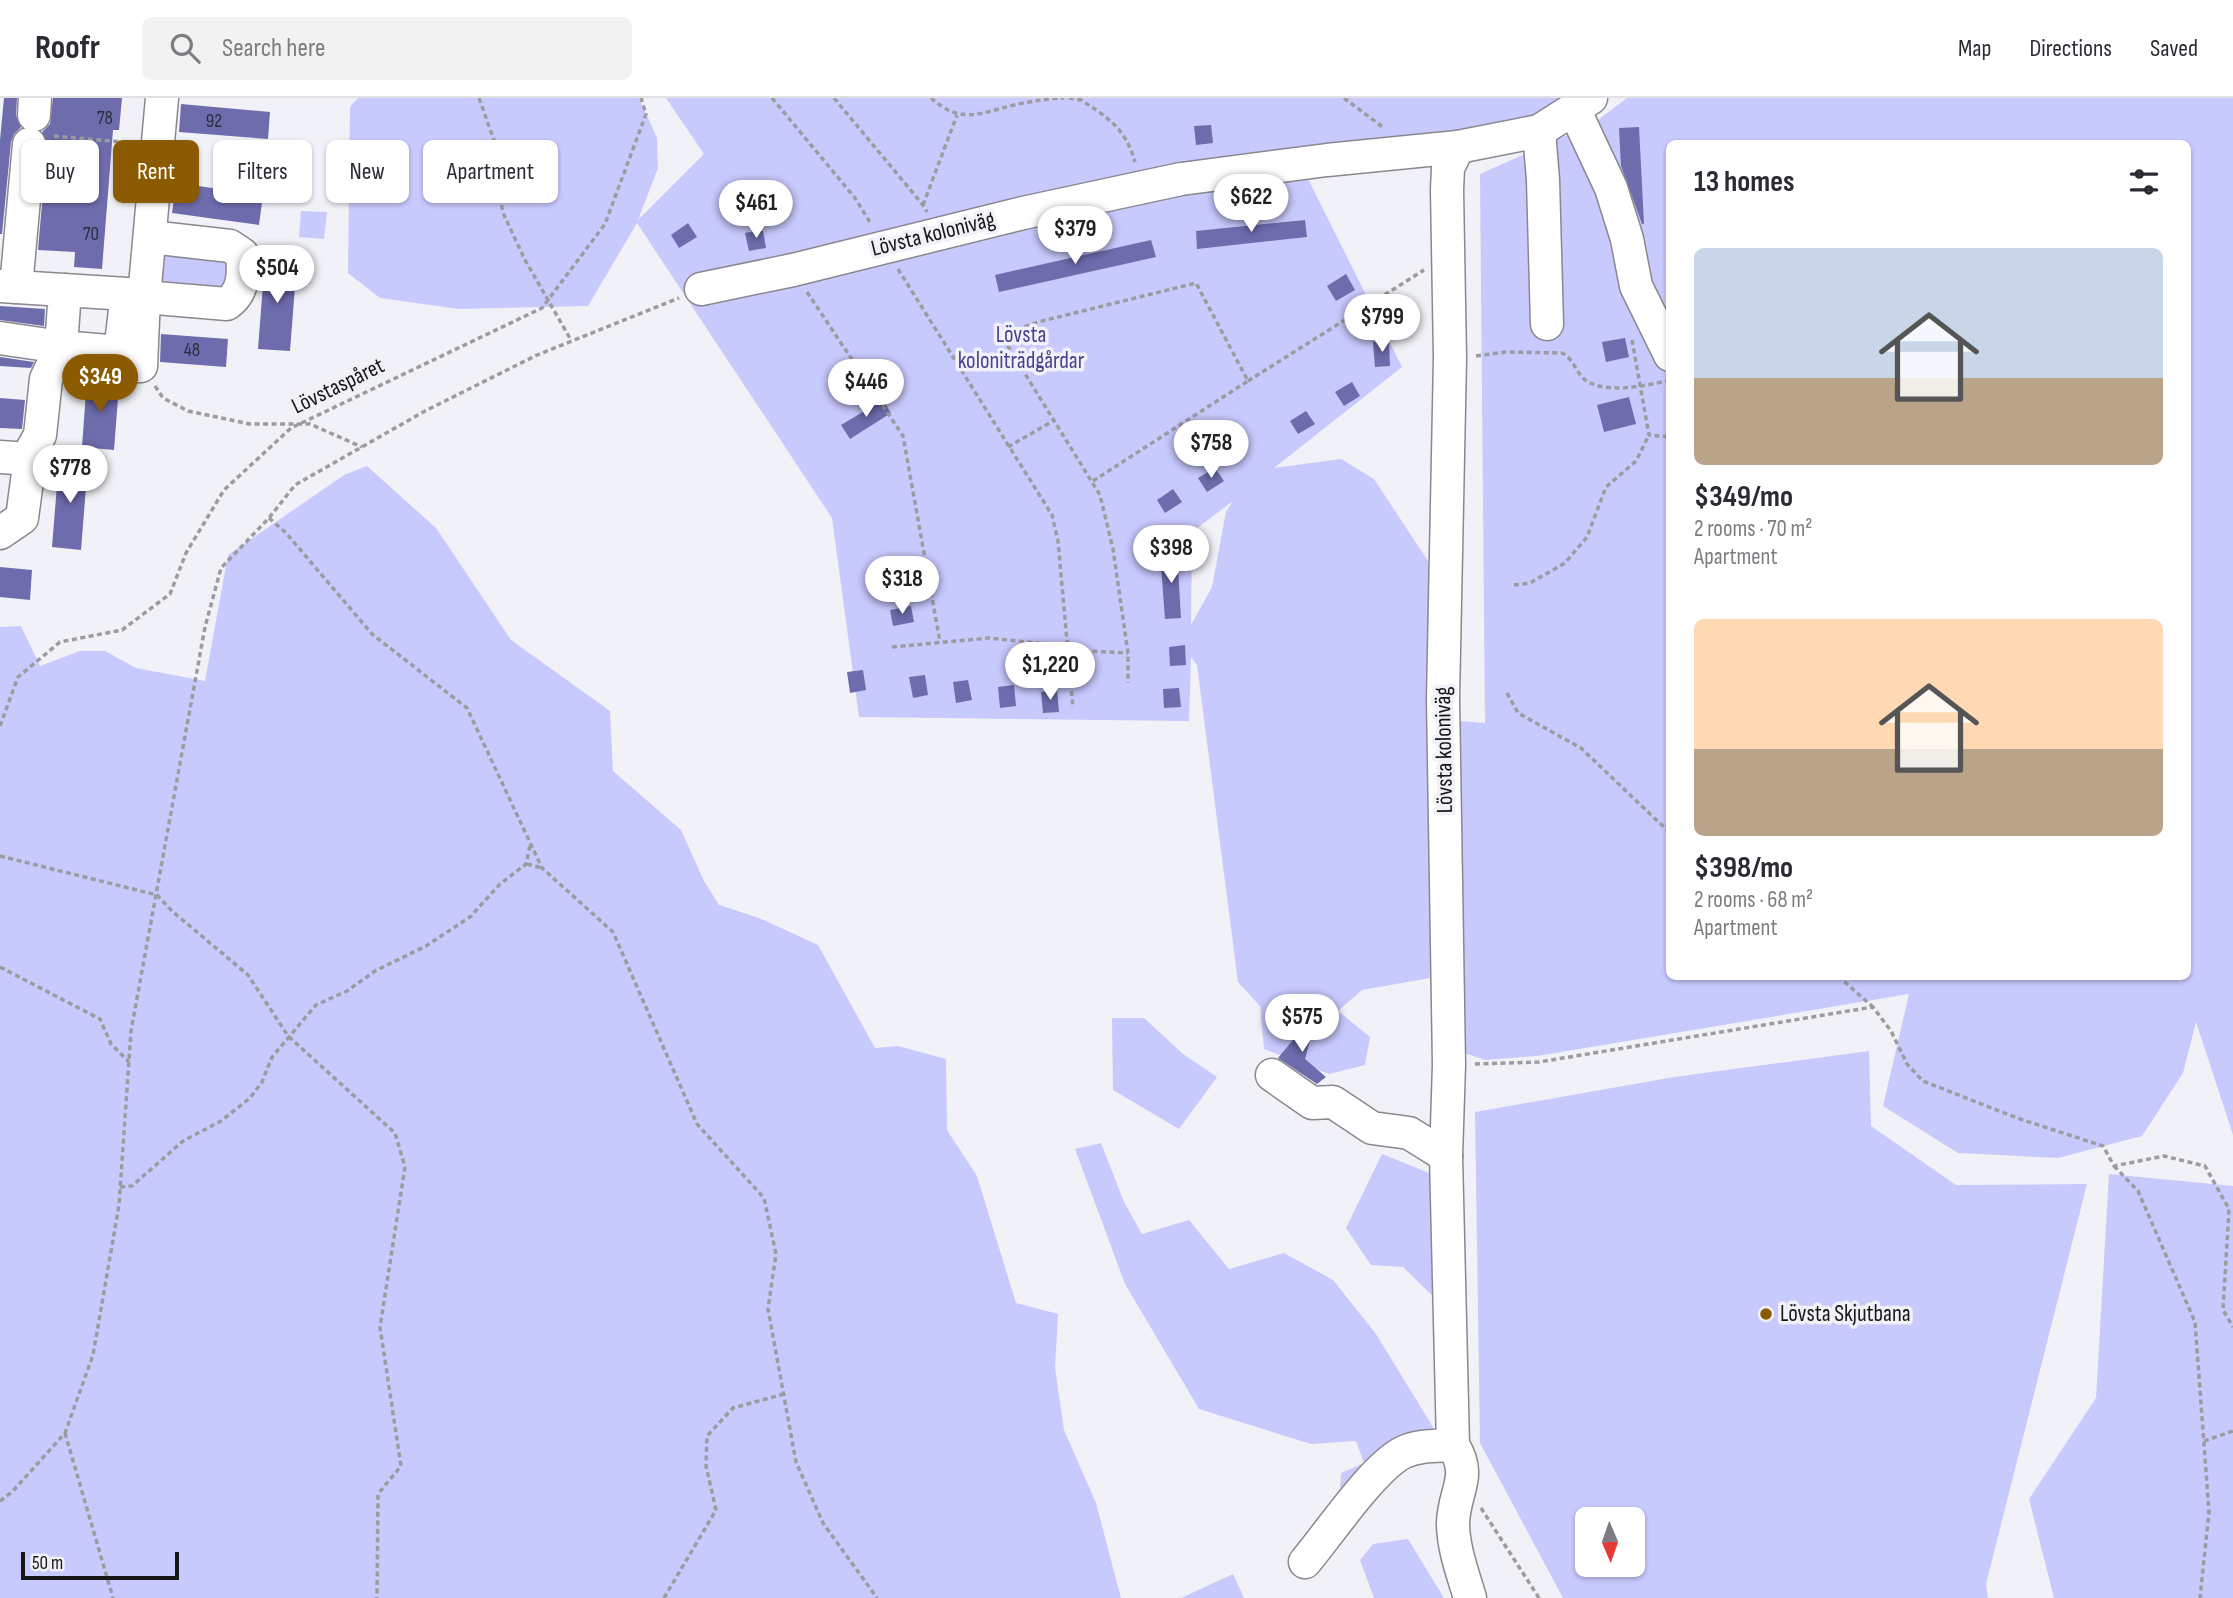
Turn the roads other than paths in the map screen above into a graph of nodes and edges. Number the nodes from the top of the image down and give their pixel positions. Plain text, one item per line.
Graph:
1 (162, 98) edge
2 (1583, 103) edge
3 (36, 123) edge
4 (1539, 131) junction
5 (1458, 147) junction
6 (150, 237) junction
7 (8, 286) edge
8 (701, 289) road end
9 (65, 290) junction
10 (144, 297) junction
11 (1547, 324) dead end
12 (0, 338) edge
13 (61, 347) junction
14 (1666, 347) edge
15 (131, 359) junction
16 (15, 458) edge
17 (0, 533) edge
18 (1272, 1075) dead end
19 (1446, 1156) junction
20 (1458, 1458) junction
21 (1305, 1562) dead end
22 (1470, 1598) edge

1 - 6 street
2 - 4 street, Lövsta koloniväg
2 - 14 street
3 - 7 street
4 - 5 street, Lövsta koloniväg
4 - 11 street
5 - 8 street, Lövsta koloniväg
5 - 19 street, Lövsta koloniväg
6 - 10 street
6 - 10 street
7 - 9 street
9 - 13 street
9 - 15 street
10 - 15 street
12 - 13 street
13 - 15 street
13 - 16 street
16 - 17 street
18 - 19 street
19 - 20 street, Lövsta koloniväg
20 - 21 street
20 - 22 street, Lövsta koloniväg

